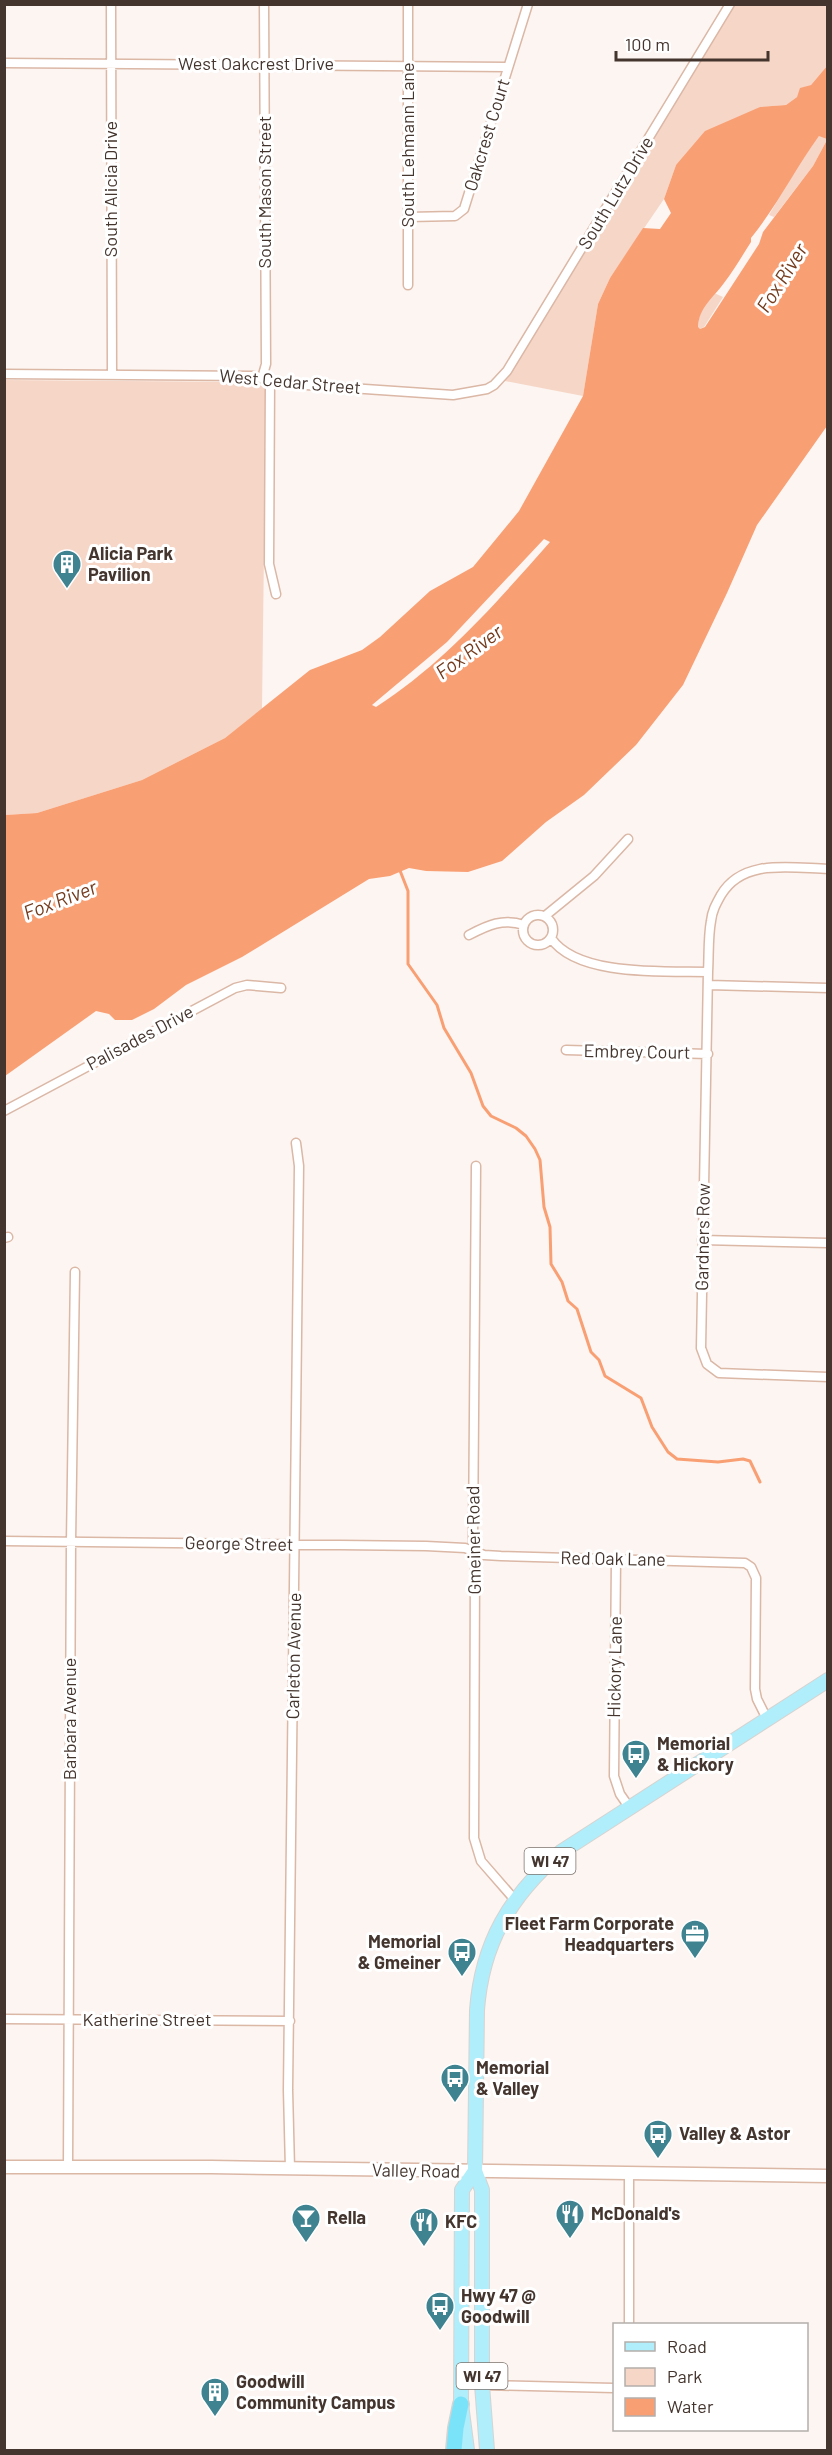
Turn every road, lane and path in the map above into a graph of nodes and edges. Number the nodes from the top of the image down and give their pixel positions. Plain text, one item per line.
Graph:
1 (111, 4) edge
2 (264, 4) edge
3 (408, 4) edge
4 (528, 4) edge
5 (730, 4) edge
6 (4, 63) edge
7 (111, 64) junction
8 (264, 65) junction
9 (408, 65) junction
10 (508, 67) junction
11 (408, 217) junction
12 (408, 285) dead end
13 (4, 374) edge
14 (112, 374) junction
15 (266, 380) junction
16 (500, 380) joint
17 (276, 594) dead end
18 (627, 839) dead end
19 (828, 869) edge
20 (545, 916) junction
21 (524, 925) junction
22 (469, 935) dead end
23 (551, 938) junction
24 (708, 972) junction
25 (708, 985) junction
26 (281, 988) dead end
27 (828, 988) edge
28 (566, 1050) dead end
29 (708, 1054) junction
30 (4, 1111) edge
31 (296, 1143) dead end
32 (476, 1166) dead end
33 (702, 1240) junction
34 (828, 1243) edge
35 (75, 1272) dead end
36 (828, 1377) edge
37 (4, 1541) edge
38 (71, 1542) junction
39 (295, 1544) junction
40 (474, 1552) junction
41 (616, 1559) junction
42 (828, 1680) edge
43 (767, 1719) junction
44 (629, 1807) junction
45 (515, 1900) junction
46 (4, 2019) edge
47 (69, 2020) junction
48 (290, 2021) junction
49 (4, 2167) edge
50 (68, 2167) junction
51 (290, 2169) junction
52 (475, 2171) junction
53 (629, 2174) junction
54 (828, 2176) edge
55 (629, 2323) edge
56 (482, 2385) junction
57 (613, 2388) edge
58 (461, 2404) junction
59 (454, 2451) edge
60 (467, 2451) edge
61 (487, 2451) edge

1 - 7 street, South Alicia Drive
2 - 8 street, South Mason Street
3 - 9 street, South Lehmann Lane
4 - 10 street, Oakcrest Court
5 - 16 street, South Lutz Drive
6 - 7 street, West Oakcrest Drive
7 - 8 street, West Oakcrest Drive
7 - 14 street, South Alicia Drive
8 - 9 street, West Oakcrest Drive
8 - 15 street, South Mason Street
9 - 10 street, West Oakcrest Drive
9 - 11 street, South Lehmann Lane
10 - 11 street, Oakcrest Court
11 - 12 street, South Lehmann Lane
13 - 14 street, West Cedar Street
14 - 15 street, West Cedar Street
15 - 16 street, West Cedar Street
15 - 17 street, South Mason Street
18 - 20 street
19 - 24 street, Gardners Row
20 - 21 street
20 - 23 street
21 - 22 street
21 - 23 street
23 - 24 street
24 - 25 street, Gardners Row
25 - 27 street
25 - 29 street, Gardners Row
26 - 30 street, Palisades Drive
28 - 29 street, Embrey Court
29 - 33 street, Gardners Row
31 - 39 street, Carleton Avenue
32 - 40 street, Gmeiner Road
33 - 34 street
33 - 36 street, Gardners Row
35 - 38 street, Barbara Avenue
37 - 38 street, George Street
38 - 39 street, George Street
38 - 47 street, Barbara Avenue
39 - 40 street, George Street
39 - 48 street, Carleton Avenue
40 - 41 street, Red Oak Lane
40 - 45 street, Gmeiner Road
41 - 43 street, Red Oak Lane
41 - 44 street, Hickory Lane
42 - 43 main road, WI 47
43 - 44 main road, WI 47
44 - 45 main road, WI 47
45 - 52 main road, WI 47
46 - 47 street, Katherine Street
47 - 48 street, Katherine Street
47 - 50 street, Barbara Avenue
48 - 51 street, Carleton Avenue
49 - 50 main road, Valley Road
50 - 51 main road, Valley Road
51 - 52 main road, Valley Road
52 - 53 main road, Valley Road
52 - 56 main road, WI 47
52 - 58 main road, WI 47
53 - 54 main road, Valley Road
53 - 55 street
56 - 57 street
56 - 61 main road, WI 47
58 - 59 highway
58 - 60 main road

